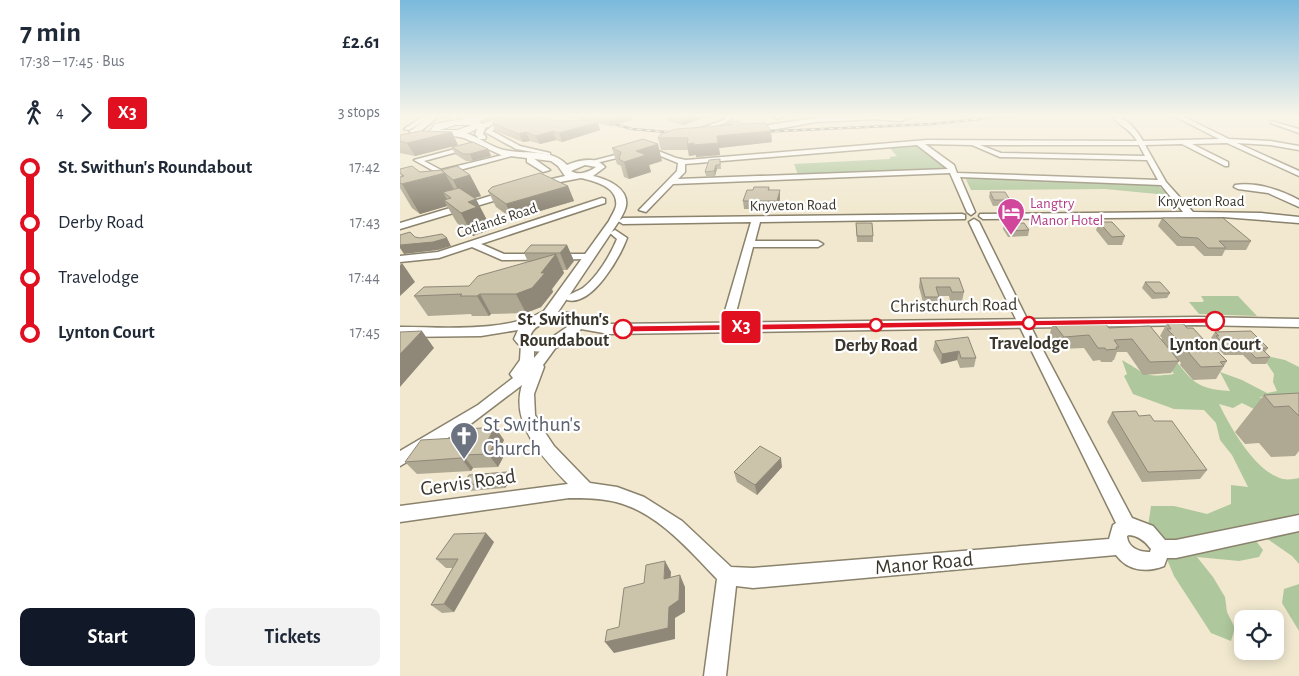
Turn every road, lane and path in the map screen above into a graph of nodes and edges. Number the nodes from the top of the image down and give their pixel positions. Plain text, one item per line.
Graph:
1 (466, 148) edge
2 (488, 148) edge
3 (505, 148) edge
4 (517, 148) edge
5 (649, 148) edge
6 (652, 148) edge
7 (862, 148) edge
8 (926, 148) edge
9 (983, 148) edge
10 (1145, 148) edge
11 (1193, 148) edge
12 (1240, 148) edge
13 (648, 149) junction
14 (501, 155) junction
15 (551, 156) junction
16 (1150, 158) junction
17 (682, 162) junction
18 (587, 163) junction
19 (1224, 164) dead end
20 (601, 168) junction
21 (546, 170) dead end
22 (566, 170) junction
23 (441, 173) junction
24 (954, 173) junction
25 (1299, 174) edge
26 (432, 175) edge
27 (580, 176) junction
28 (672, 182) junction
29 (1163, 183) junction
30 (1238, 187) dead end
31 (487, 199) junction
32 (1299, 204) edge
33 (611, 206) dead end
34 (642, 210) dead end
35 (1190, 214) junction
36 (976, 217) junction
37 (756, 219) junction
38 (1299, 220) edge
39 (623, 221) junction
40 (400, 227) edge
41 (472, 244) junction
42 (749, 244) junction
43 (818, 244) dead end
44 (589, 257) junction
45 (400, 259) edge
46 (571, 320) junction
47 (535, 322) junction
48 (1024, 323) junction
49 (1299, 323) edge
50 (726, 328) junction
51 (609, 329) junction
52 (481, 330) junction
53 (400, 332) edge
54 (559, 340) junction
55 (524, 342) junction
56 (540, 361) junction
57 (458, 424) junction
58 (400, 459) edge
59 (593, 490) junction
60 (400, 514) edge
61 (1299, 523) edge
62 (1127, 526) junction
63 (1120, 545) junction
64 (1160, 549) junction
65 (727, 576) junction
66 (716, 676) edge

1 - 23 street
2 - 14 main road
3 - 15 main road
4 - 15 street
5 - 18 street
6 - 13 street
7 - 17 street
8 - 24 street
9 - 16 street
10 - 16 street
11 - 19 street
12 - 25 street
13 - 17 street
13 - 20 street
14 - 15 main road
14 - 23 street
15 - 18 main road
15 - 21 street
15 - 22 main road
16 - 29 street
17 - 28 street
18 - 20 main road
18 - 22 main road
20 - 27 main road
20 - 39 main road
22 - 27 main road
22 - 31 main road
23 - 26 street
24 - 28 street
24 - 29 street
24 - 36 street
27 - 31 main road
27 - 44 main road
28 - 34 street
29 - 35 street
30 - 32 street
31 - 40 main road
33 - 41 street, Cotlands Road
35 - 36 street, Knyveton Road
35 - 38 street, Knyveton Road
36 - 37 street, Knyveton Road
36 - 48 street
37 - 39 street, Knyveton Road
37 - 42 street
39 - 46 main road
41 - 44 street
41 - 45 street, Cotlands Road
42 - 43 street
42 - 50 street
44 - 47 main road
46 - 47 main road
46 - 51 main road, Christchurch Road
46 - 54 main road
47 - 52 main road
47 - 55 main road
48 - 49 main road, Christchurch Road
48 - 50 main road, Christchurch Road
48 - 62 street
50 - 51 main road, Christchurch Road
51 - 54 main road, Christchurch Road
52 - 53 main road
52 - 55 main road
54 - 55 main road
54 - 56 street, Gervis Road
55 - 57 street, Gervis Road
56 - 57 street, Gervis Road
56 - 59 street
57 - 58 street, Gervis Road
59 - 60 street, Gervis Road
59 - 65 street
61 - 64 street
62 - 63 street
62 - 64 street
63 - 64 street
63 - 65 street, Manor Road
65 - 66 street

